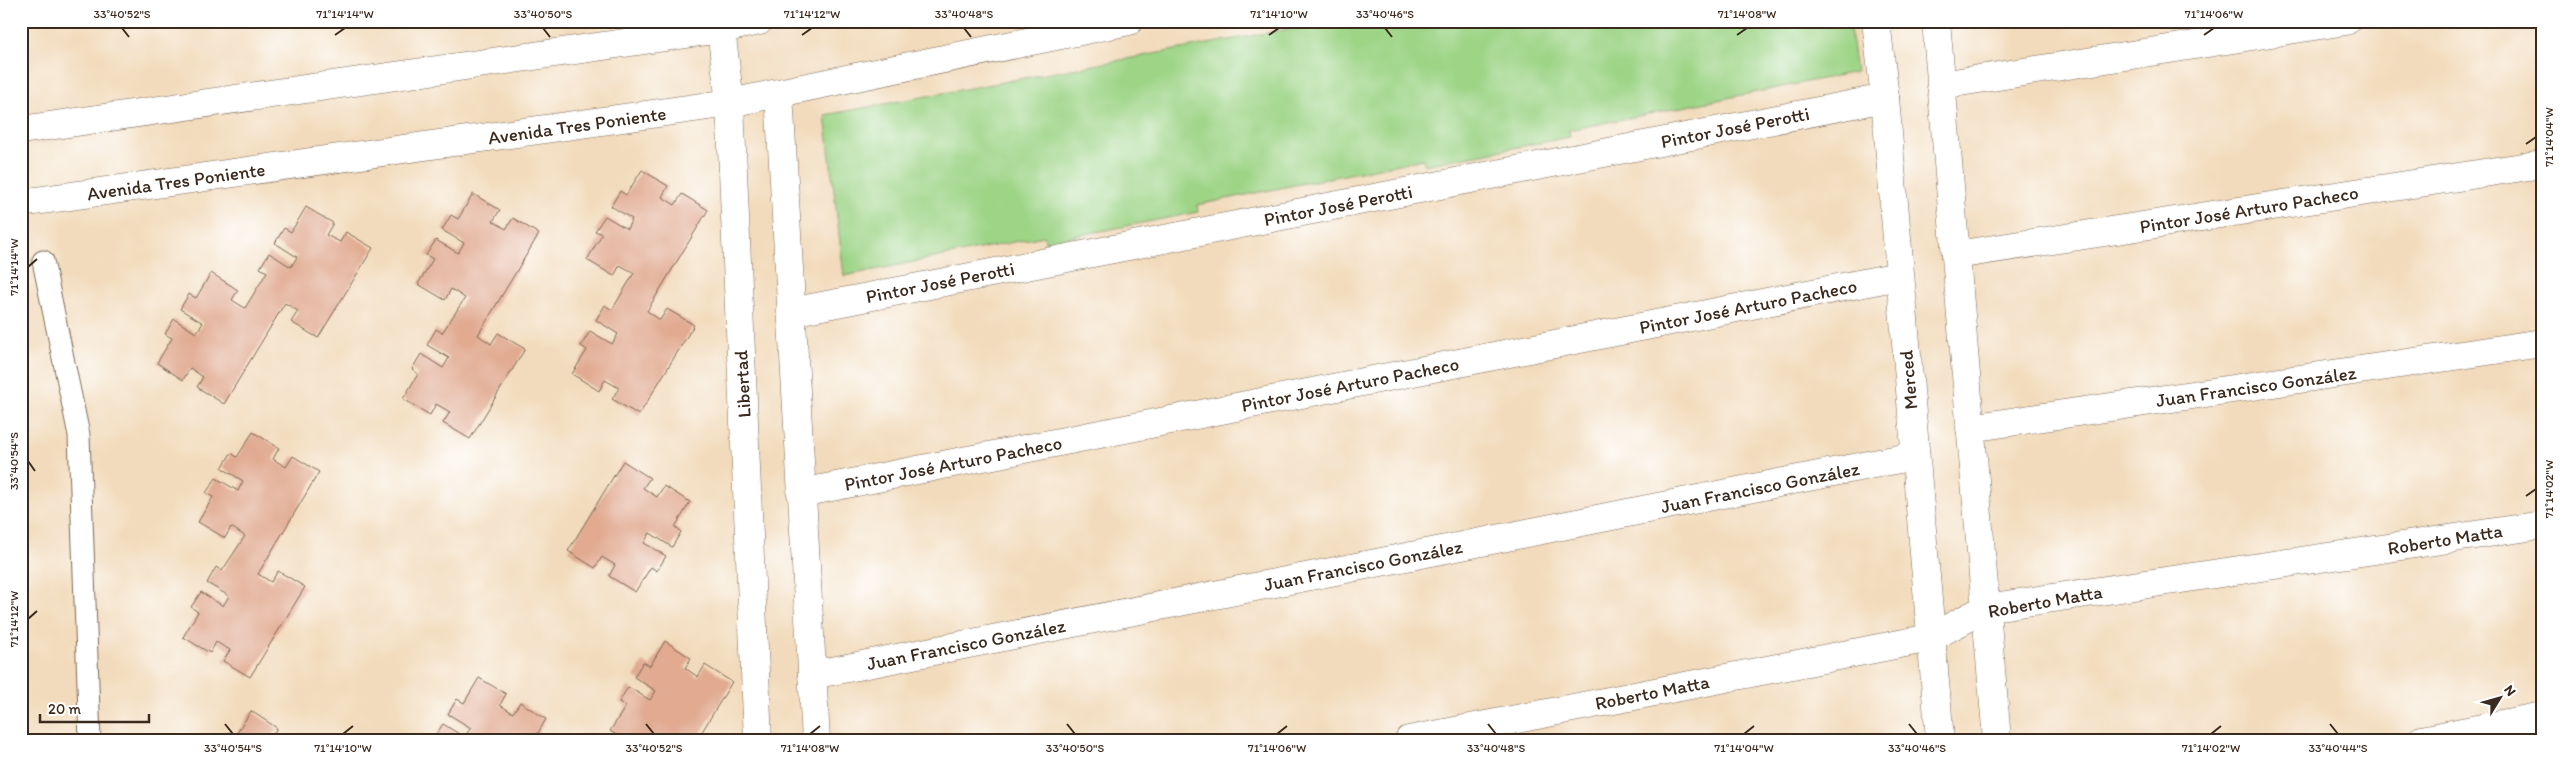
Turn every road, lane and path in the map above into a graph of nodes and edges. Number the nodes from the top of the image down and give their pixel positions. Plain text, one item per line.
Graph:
1 (759, 21) edge
2 (1129, 21) edge
3 (1876, 21) edge
4 (1936, 21) edge
5 (2346, 21) edge
6 (721, 29) junction
7 (1941, 85) junction
8 (779, 94) junction
9 (1885, 98) junction
10 (730, 103) junction
11 (21, 130) edge
12 (2542, 164) edge
13 (21, 203) edge
14 (1956, 255) junction
15 (43, 261) dead end
16 (1900, 276) junction
17 (791, 312) junction
18 (2542, 343) edge
19 (1970, 428) junction
20 (1914, 456) junction
21 (802, 493) junction
22 (2542, 525) edge
23 (1986, 608) junction
24 (1930, 638) junction
25 (812, 675) junction
26 (2542, 716) edge
27 (2492, 733) edge
28 (90, 740) edge
29 (758, 740) edge
30 (816, 740) edge
31 (1409, 740) edge
32 (1940, 740) edge
33 (1997, 740) edge
34 (2422, 740) edge

1 - 6 street
2 - 8 street, Avenida Tres Poniente
3 - 9 street, Merced
4 - 7 street
5 - 7 street
6 - 10 street, Libertad
6 - 11 street
7 - 14 street
8 - 10 street, Avenida Tres Poniente
8 - 17 street
9 - 16 street, Merced
9 - 17 street, Pintor José Perotti
10 - 13 street, Avenida Tres Poniente
10 - 29 street, Libertad
12 - 14 street, Pintor José Arturo Pacheco
14 - 19 street
15 - 28 lane
16 - 20 street, Merced
16 - 21 street, Pintor José Arturo Pacheco
17 - 21 street
18 - 19 street, Juan Francisco González
19 - 23 street
20 - 24 street, Merced
20 - 25 street, Juan Francisco González
21 - 25 street
22 - 23 street, Roberto Matta
23 - 24 street, Roberto Matta
23 - 33 street
24 - 31 street, Roberto Matta
24 - 32 street, Merced
25 - 30 street
26 - 27 street
27 - 34 street

